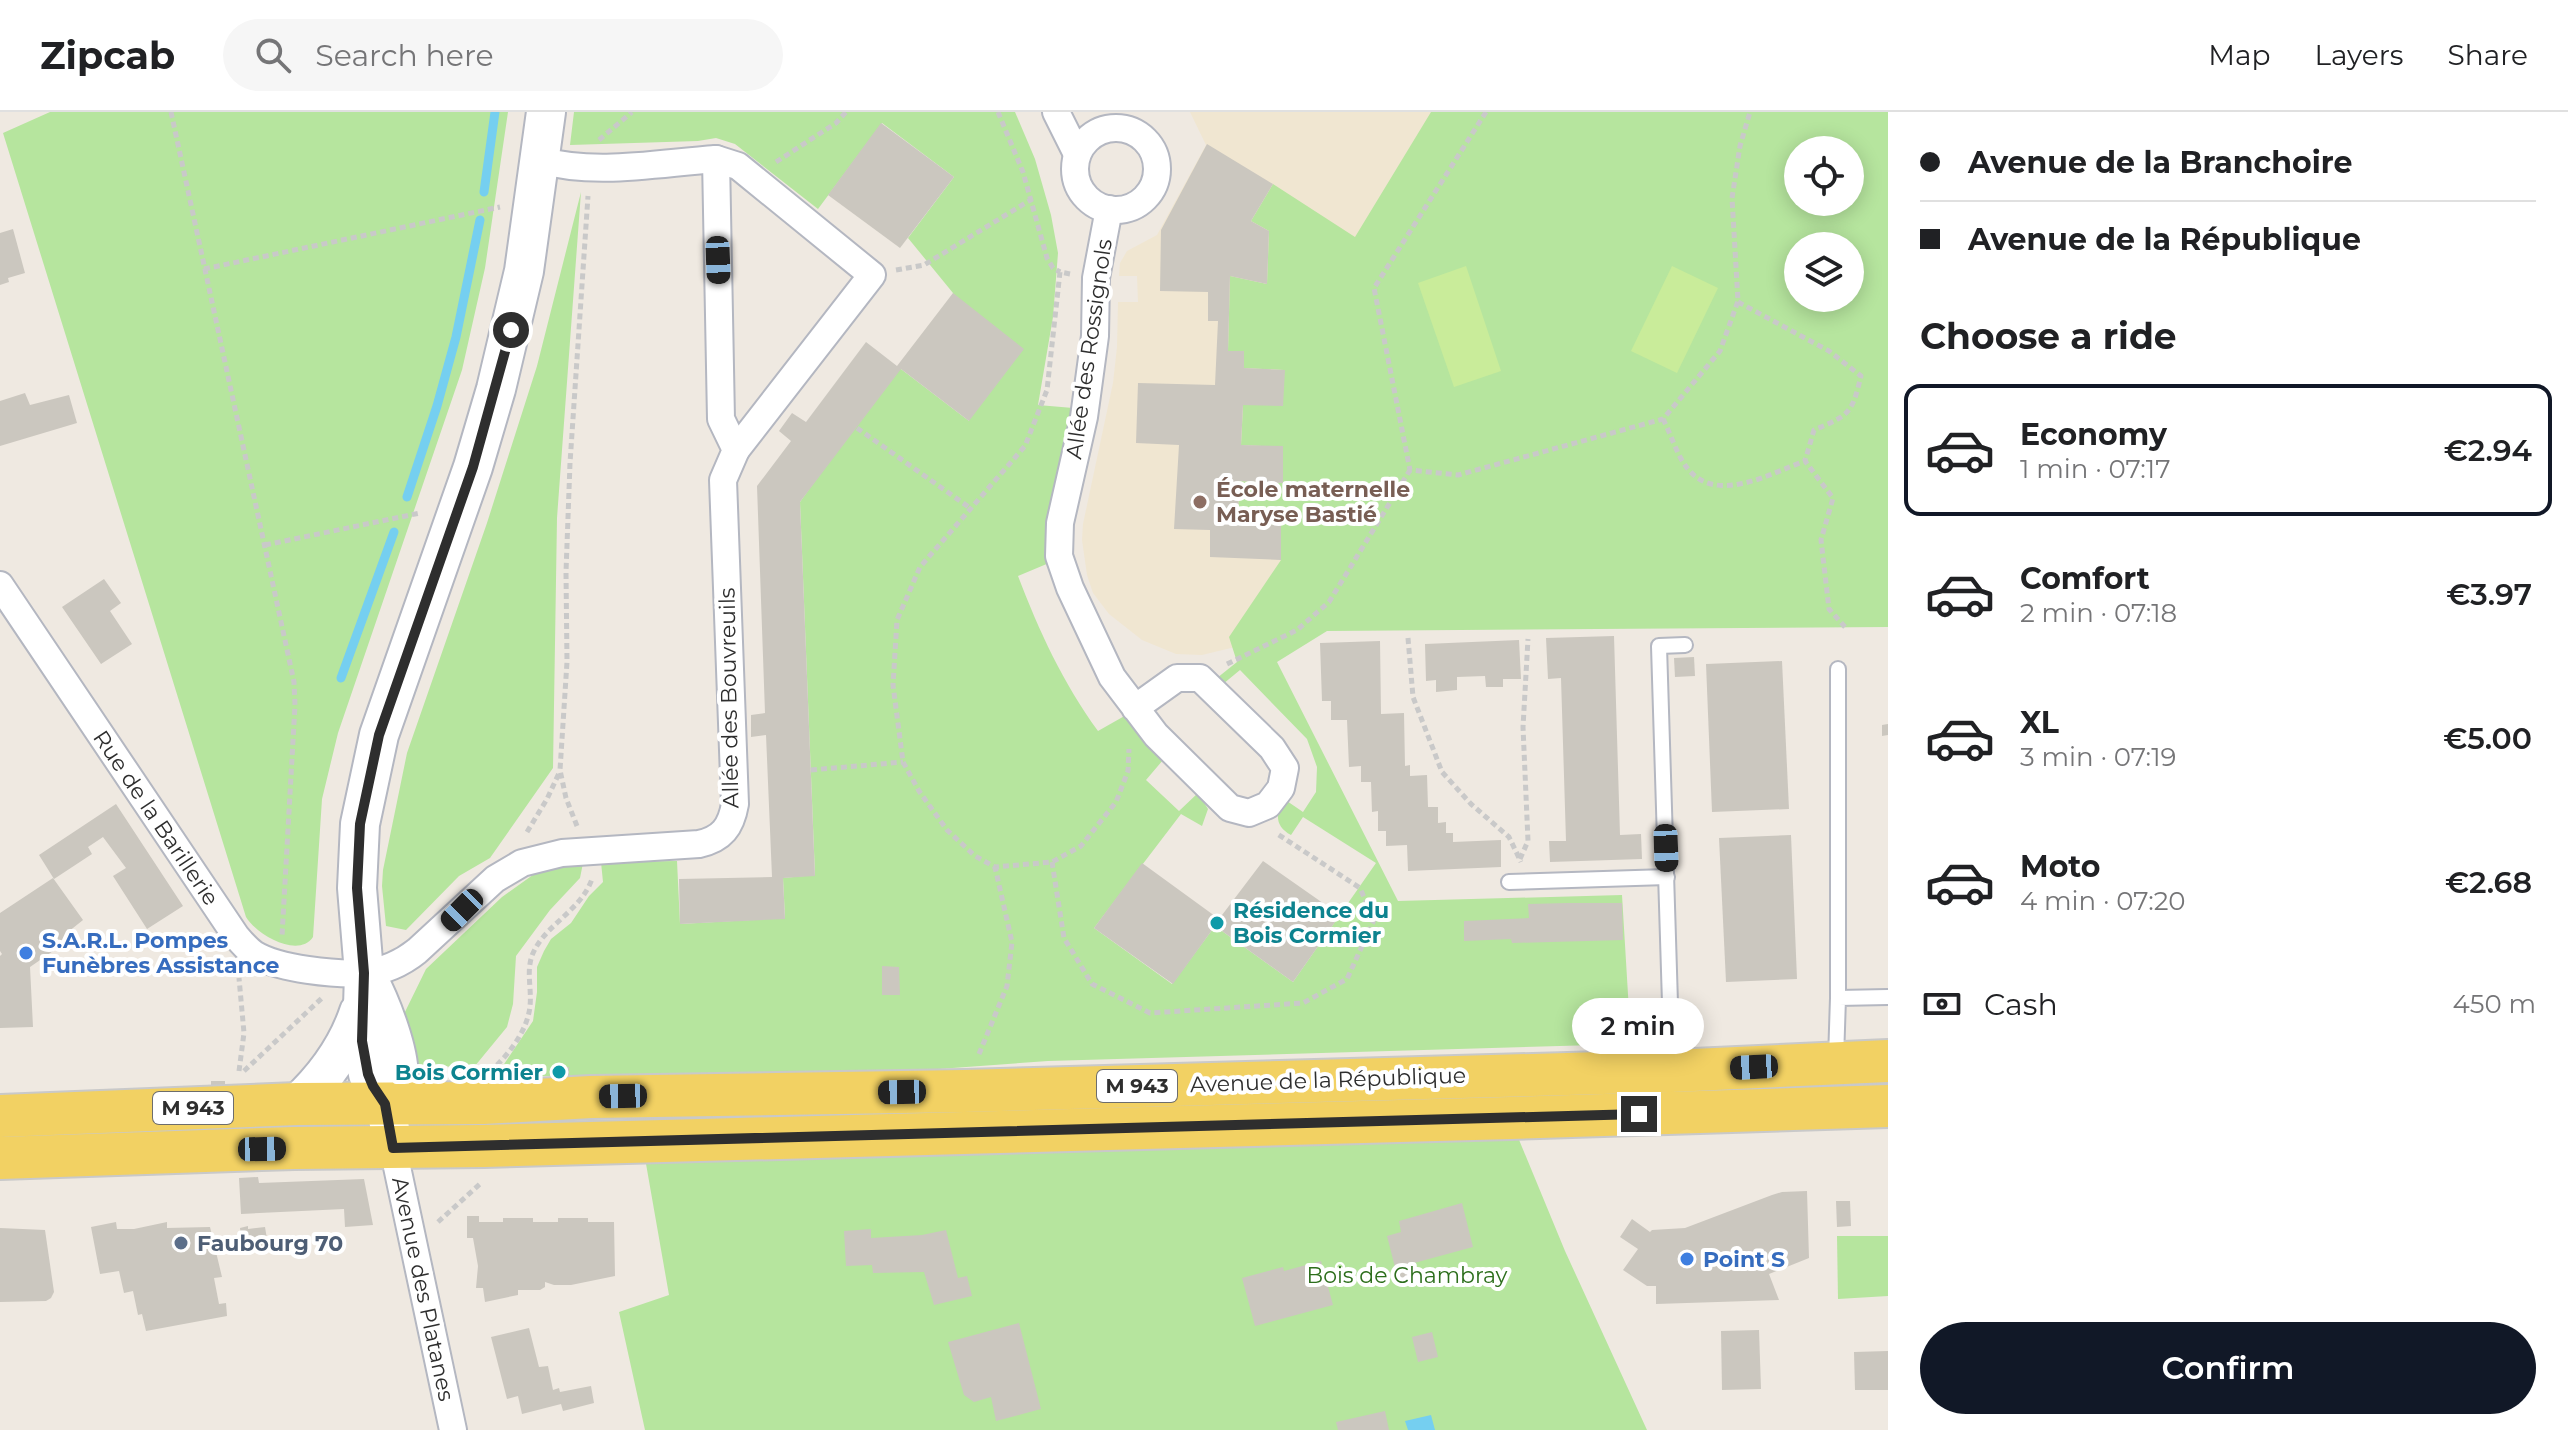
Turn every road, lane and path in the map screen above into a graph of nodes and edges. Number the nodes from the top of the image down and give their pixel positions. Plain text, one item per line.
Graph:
1 (171, 112) edge
2 (546, 112) edge
3 (632, 112) edge
4 (846, 112) edge
5 (998, 112) edge
6 (1056, 112) edge
7 (1486, 112) edge
8 (1750, 112) edge
9 (598, 141) dead end
10 (1077, 154) junction
11 (716, 159) junction
12 (540, 160) junction
13 (590, 168) junction
14 (761, 184) junction
15 (1032, 199) junction
16 (513, 205) dead end
17 (1109, 209) junction
18 (924, 265) dead end
19 (204, 269) junction
20 (1060, 272) junction
21 (1096, 278) junction
22 (1738, 302) junction
23 (1663, 419) junction
24 (857, 428) dead end
25 (736, 450) junction
26 (1805, 461) junction
27 (1410, 470) junction
28 (970, 508) junction
29 (425, 512) dead end
30 (265, 545) junction
31 (0, 585) edge
32 (1845, 627) dead end
33 (1408, 638) dead end
34 (1528, 639) dead end
35 (1685, 645) dead end
36 (1838, 669) dead end
37 (1200, 678) junction
38 (1135, 708) junction
39 (903, 762) junction
40 (811, 770) dead end
41 (1249, 813) junction
42 (593, 851) junction
43 (1520, 860) junction
44 (1052, 862) junction
45 (995, 867) junction
46 (1667, 877) junction
47 (1529, 881) junction
48 (1509, 882) dead end
49 (232, 931) junction
50 (280, 965) junction
51 (364, 983) junction
52 (326, 995) dead end
53 (1888, 997) edge
54 (1838, 998) junction
55 (1888, 1061) edge
56 (1836, 1063) junction
57 (1672, 1071) junction
58 (491, 1072) dead end
59 (964, 1091) junction
60 (297, 1104) junction
61 (385, 1104) junction
62 (1888, 1106) edge
63 (0, 1116) edge
64 (393, 1148) junction
65 (0, 1158) edge
66 (484, 1180) dead end
67 (437, 1223) dead end
68 (453, 1430) edge

1 - 19 path
2 - 12 main road
3 - 9 path
4 - 14 path
5 - 15 path
6 - 10 street, Allée des Rossignols
7 - 27 path
8 - 22 path
10 - 17 street, Allée des Rossignols
10 - 17 street, Allée des Rossignols
11 - 13 street
11 - 14 street, Allée des Bouvreuils
11 - 25 street
12 - 13 street
12 - 51 main road
13 - 42 path
14 - 25 street, Allée des Bouvreuils
15 - 18 path
15 - 20 path
16 - 19 path
17 - 21 street, Allée des Rossignols
19 - 30 path
20 - 21 path
20 - 28 path
21 - 38 street, Allée des Rossignols
22 - 23 path
22 - 26 path
23 - 26 path
23 - 27 path
24 - 28 path
25 - 42 street, Allée des Bouvreuils
26 - 32 path
27 - 37 path
28 - 39 path
29 - 30 path
30 - 50 path
31 - 49 street, Rue de la Barillerie
33 - 43 path
34 - 43 path
35 - 46 lane
36 - 54 lane
37 - 38 street
37 - 41 street
38 - 41 street, Allée des Rossignols
38 - 44 path
39 - 40 path
39 - 45 path
41 - 44 path
42 - 51 street, Allée des Bouvreuils
42 - 58 path
43 - 47 path
44 - 45 path
45 - 59 path
46 - 47 lane
46 - 57 lane
47 - 48 lane
49 - 50 street, Rue de la Barillerie
49 - 52 path
50 - 51 street, Rue de la Barillerie
51 - 60 main road
51 - 61 main road
53 - 54 lane
54 - 56 lane
55 - 56 main road, Avenue de la République / M 943
56 - 57 main road, Avenue de la République / M 943
57 - 59 main road, Avenue de la République / M 943
59 - 61 main road, Avenue de la République / M 943
60 - 61 main road, Avenue de la République / M 943
60 - 63 main road, Avenue de la République / M 943
61 - 64 main road
62 - 64 main road, Avenue de la République / M 943
64 - 65 main road, Avenue de la République / M 943
64 - 68 street, Avenue des Platanes
66 - 67 path

